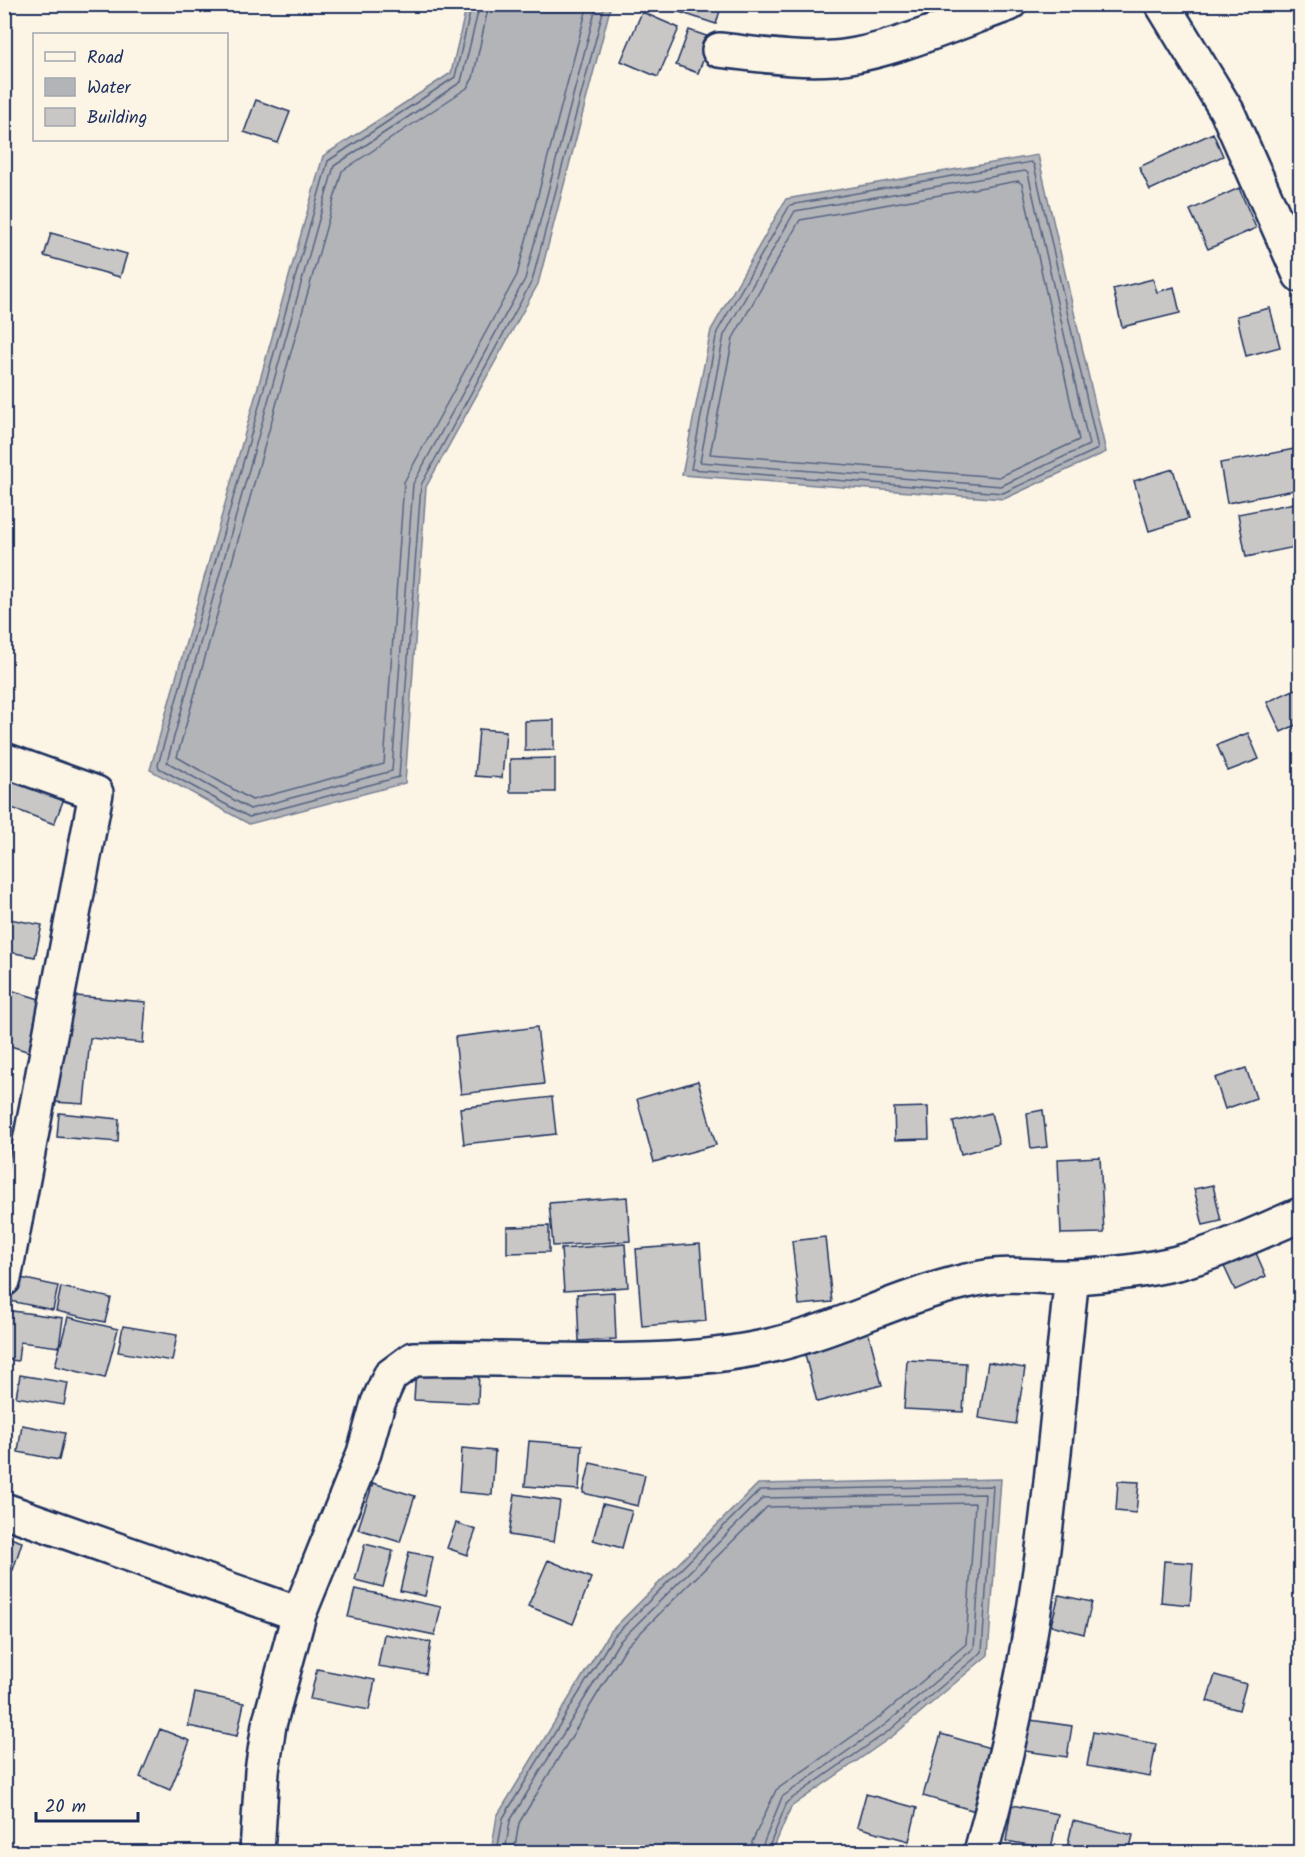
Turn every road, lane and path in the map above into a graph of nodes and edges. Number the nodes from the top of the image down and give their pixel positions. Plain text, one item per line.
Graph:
1 (1009, 4) edge
2 (1162, 4) edge
3 (719, 50) dead end
4 (1300, 275) edge
5 (4, 760) edge
6 (1300, 1215) edge
7 (1072, 1277) junction
8 (4, 1279) edge
9 (4, 1510) edge
10 (299, 1614) junction
11 (257, 1852) edge
12 (981, 1852) edge

1 - 3 street
2 - 4 street
5 - 8 street
6 - 7 street
7 - 10 street
7 - 12 street
9 - 10 street
10 - 11 street

